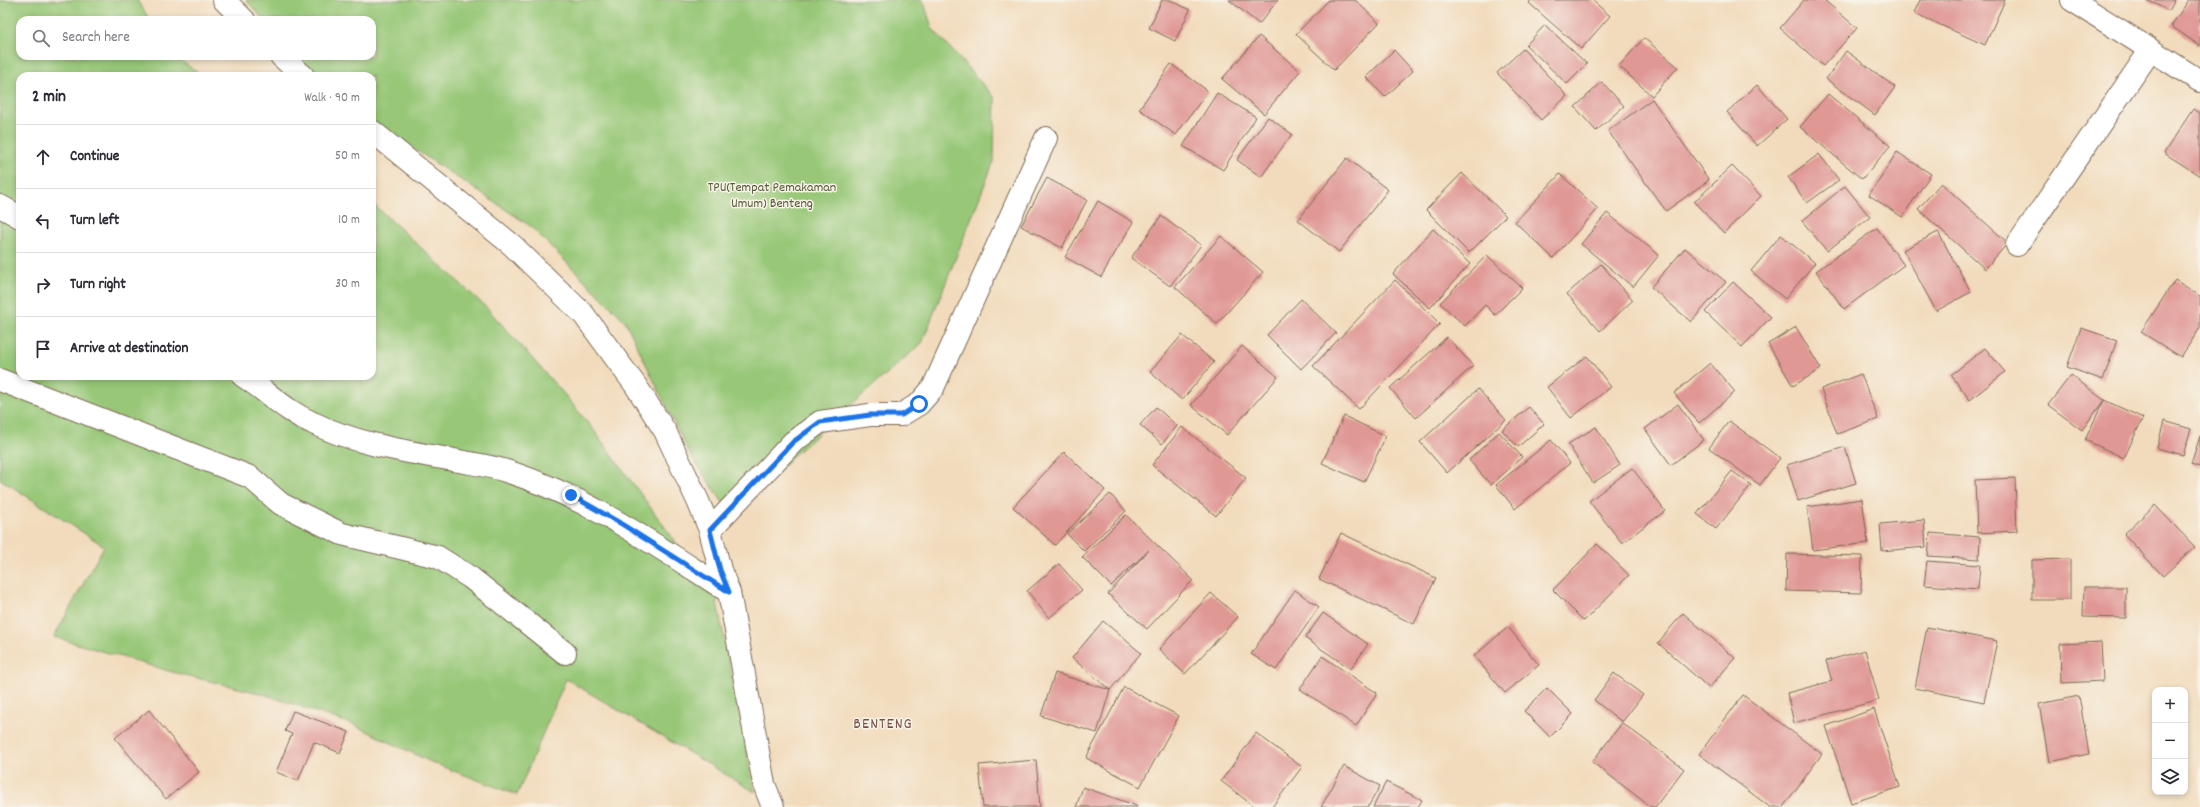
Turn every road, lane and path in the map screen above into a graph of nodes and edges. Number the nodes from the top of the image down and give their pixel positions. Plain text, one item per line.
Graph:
1 (224, 0) edge
2 (2072, 0) edge
3 (240, 16) edge
4 (2150, 51) junction
5 (285, 60) edge
6 (299, 72) edge
7 (2200, 81) edge
8 (376, 135) edge
9 (1046, 138) dead end
10 (0, 206) edge
11 (16, 215) edge
12 (2016, 245) dead end
13 (0, 380) edge
14 (248, 380) edge
15 (710, 530) junction
16 (729, 592) junction
17 (565, 653) dead end
18 (773, 807) edge

1 - 3 street
2 - 4 street
4 - 7 street
4 - 12 street
5 - 6 street
8 - 15 street
9 - 15 street
10 - 11 street
13 - 17 street
14 - 16 street
15 - 16 street
16 - 18 street

